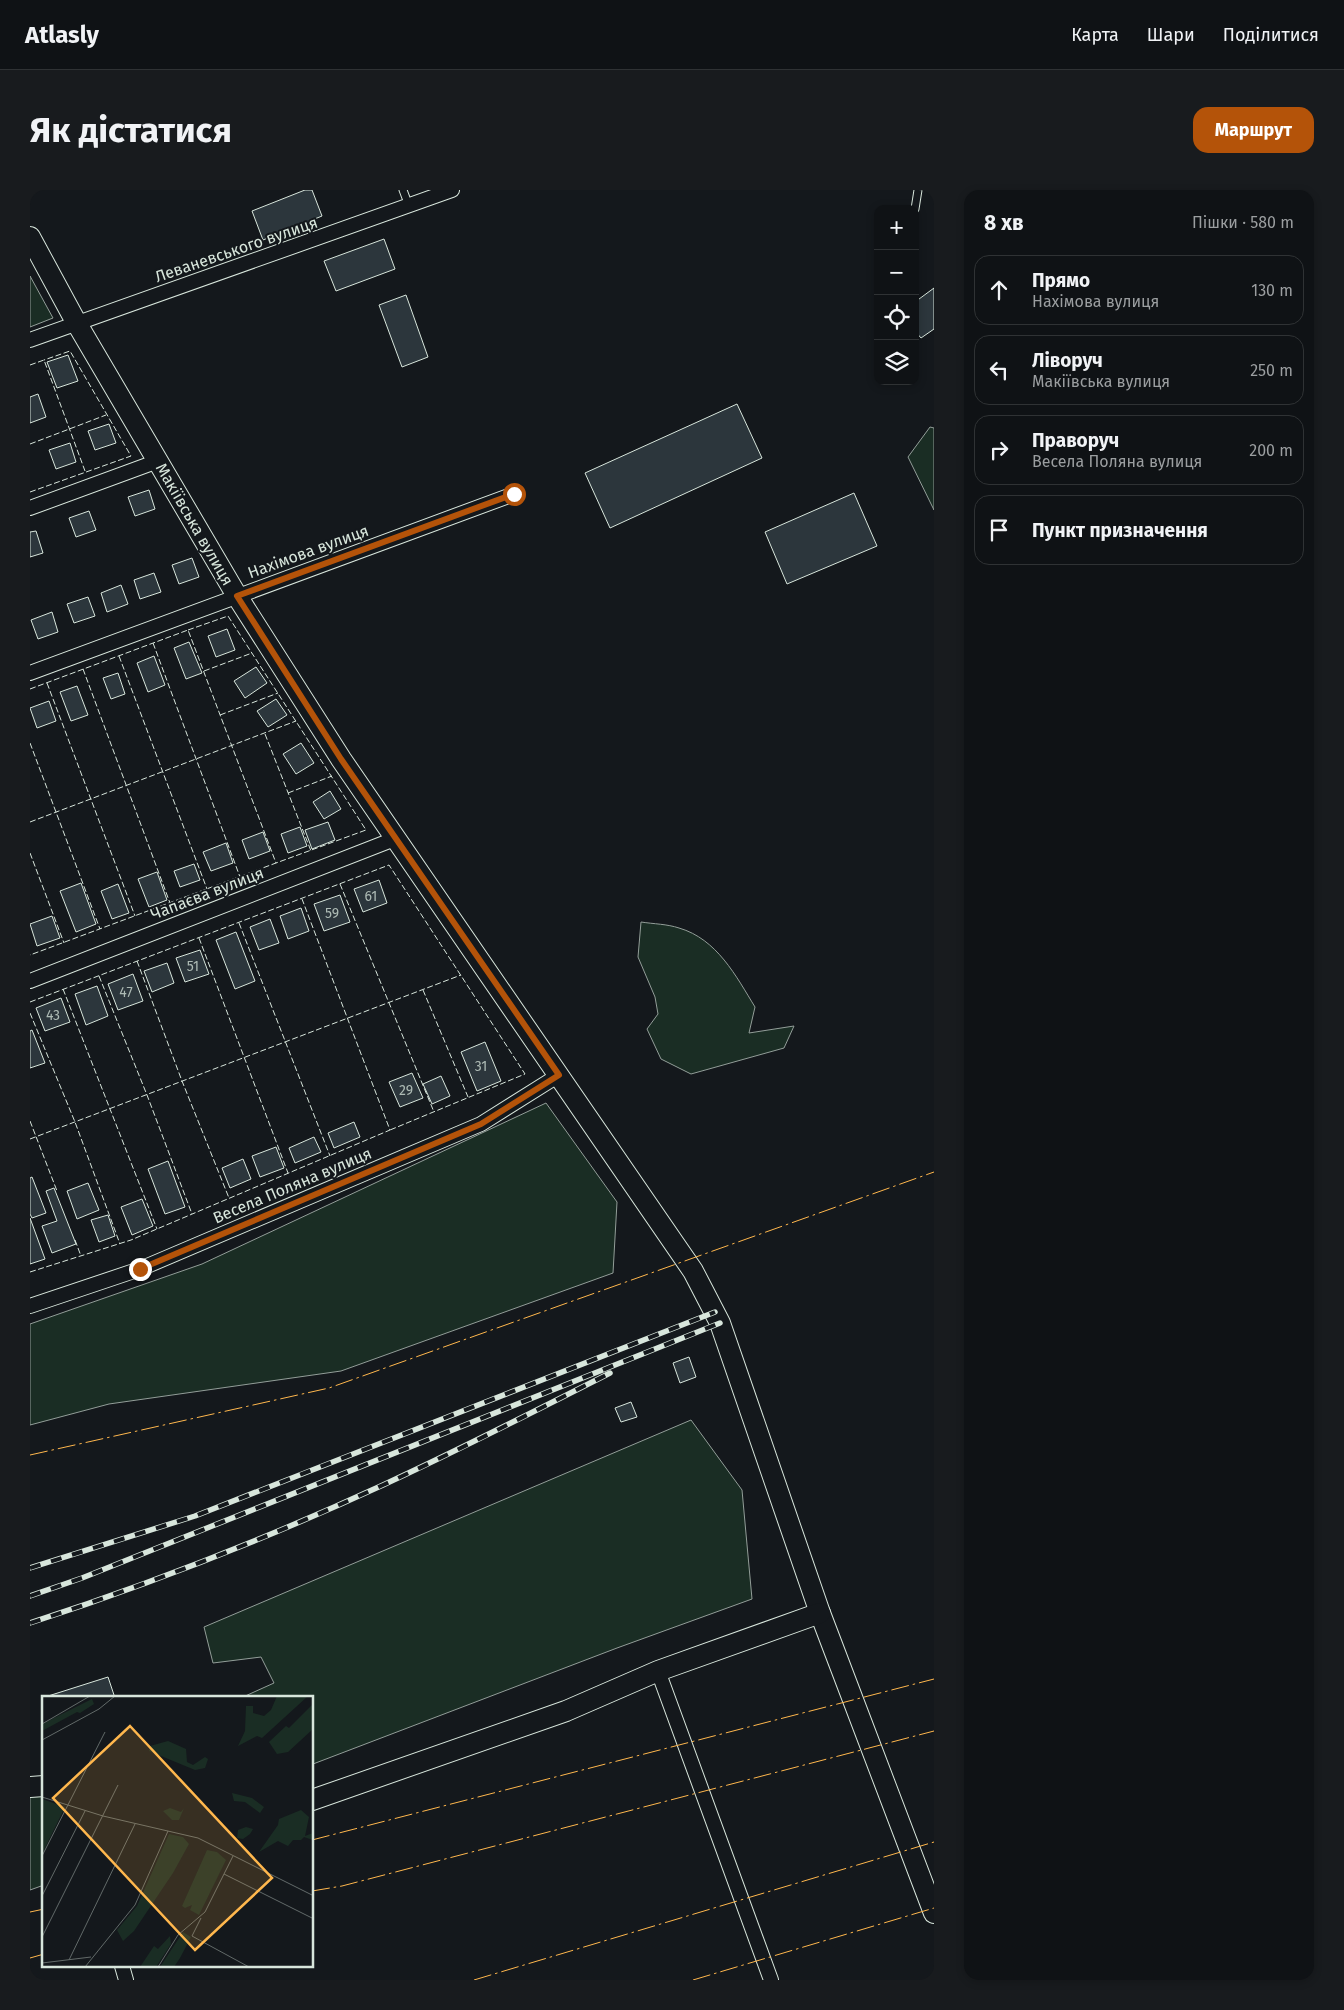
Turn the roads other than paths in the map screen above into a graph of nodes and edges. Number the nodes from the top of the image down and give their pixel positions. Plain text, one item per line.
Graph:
1 (403, 190) edge
2 (452, 190) edge
3 (918, 190) edge
4 (916, 205) edge
5 (409, 207) junction
6 (30, 237) edge
7 (76, 322) junction
8 (30, 340) edge
9 (158, 461) junction
10 (514, 494) dead end
11 (30, 508) edge
12 (237, 596) junction
13 (30, 673) edge
14 (397, 838) junction
15 (30, 980) edge
16 (559, 1075) junction
17 (30, 1306) edge
18 (820, 1613) junction
19 (658, 1671) junction
20 (314, 1799) edge
21 (934, 1913) edge
22 (771, 1980) edge

1 - 5 lane
2 - 5 street, Леваневського вулиця
3 - 4 lane
5 - 7 street, Леваневського вулиця
6 - 7 main road, Макіївська вулиця
7 - 8 street, Леваневського вулиця
7 - 9 main road, Макіївська вулиця
9 - 11 street
9 - 12 main road, Макіївська вулиця
10 - 12 street, Нахімова вулиця
12 - 13 street, Нахімова вулиця
12 - 14 main road, Макіївська вулиця
14 - 15 street, Чапаєва вулиця
14 - 16 main road, Макіївська вулиця
16 - 17 street, Весела Поляна вулиця
16 - 18 main road, Макіївська вулиця
18 - 19 main road
18 - 21 main road, Макіївська вулиця
19 - 20 main road
19 - 22 street

